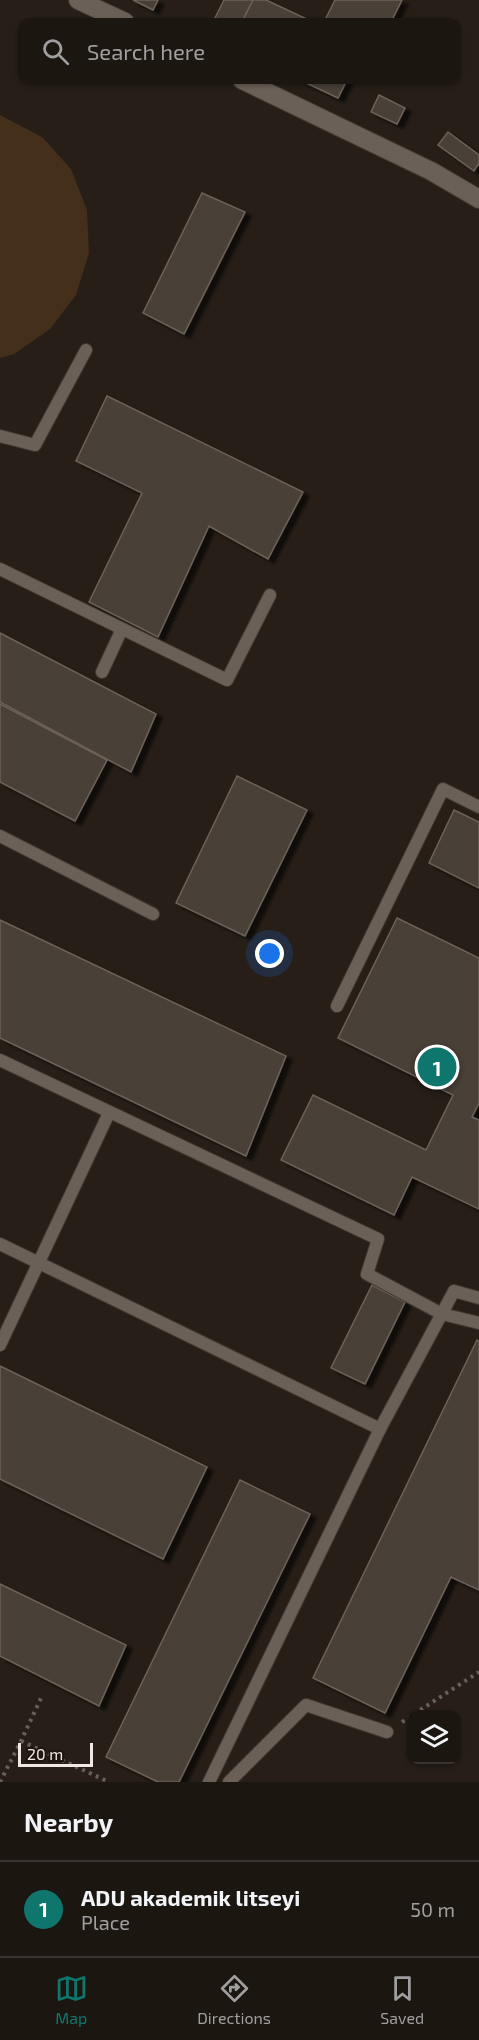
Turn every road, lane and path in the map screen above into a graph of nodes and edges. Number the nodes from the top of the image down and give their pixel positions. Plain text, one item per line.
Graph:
1 (78, 0) edge
2 (116, 18) edge
3 (250, 84) edge
4 (479, 199) edge
5 (86, 350) dead end
6 (0, 436) edge
7 (0, 569) edge
8 (270, 595) dead end
9 (122, 629) junction
10 (102, 672) dead end
11 (479, 807) edge
12 (0, 836) edge
13 (153, 914) dead end
14 (337, 1006) dead end
15 (0, 1060) edge
16 (109, 1113) junction
17 (0, 1244) edge
18 (39, 1263) junction
19 (479, 1298) edge
20 (442, 1314) junction
21 (479, 1323) edge
22 (0, 1345) edge
23 (380, 1429) junction
24 (479, 1672) edge
25 (42, 1696) dead end
26 (420, 1710) edge
27 (387, 1732) dead end
28 (21, 1741) junction
29 (0, 1782) edge
30 (109, 1782) edge
31 (209, 1782) edge
32 (228, 1782) edge

1 - 2 street
3 - 4 street
5 - 6 lane
7 - 9 lane
8 - 9 lane
9 - 10 lane
11 - 14 lane
12 - 13 lane
15 - 16 lane
16 - 18 lane
16 - 20 lane
17 - 18 lane
18 - 22 lane
18 - 23 lane
19 - 20 lane
20 - 21 lane
20 - 23 lane
23 - 31 lane
24 - 26 path
25 - 28 path
27 - 32 lane
28 - 29 path
28 - 30 path

